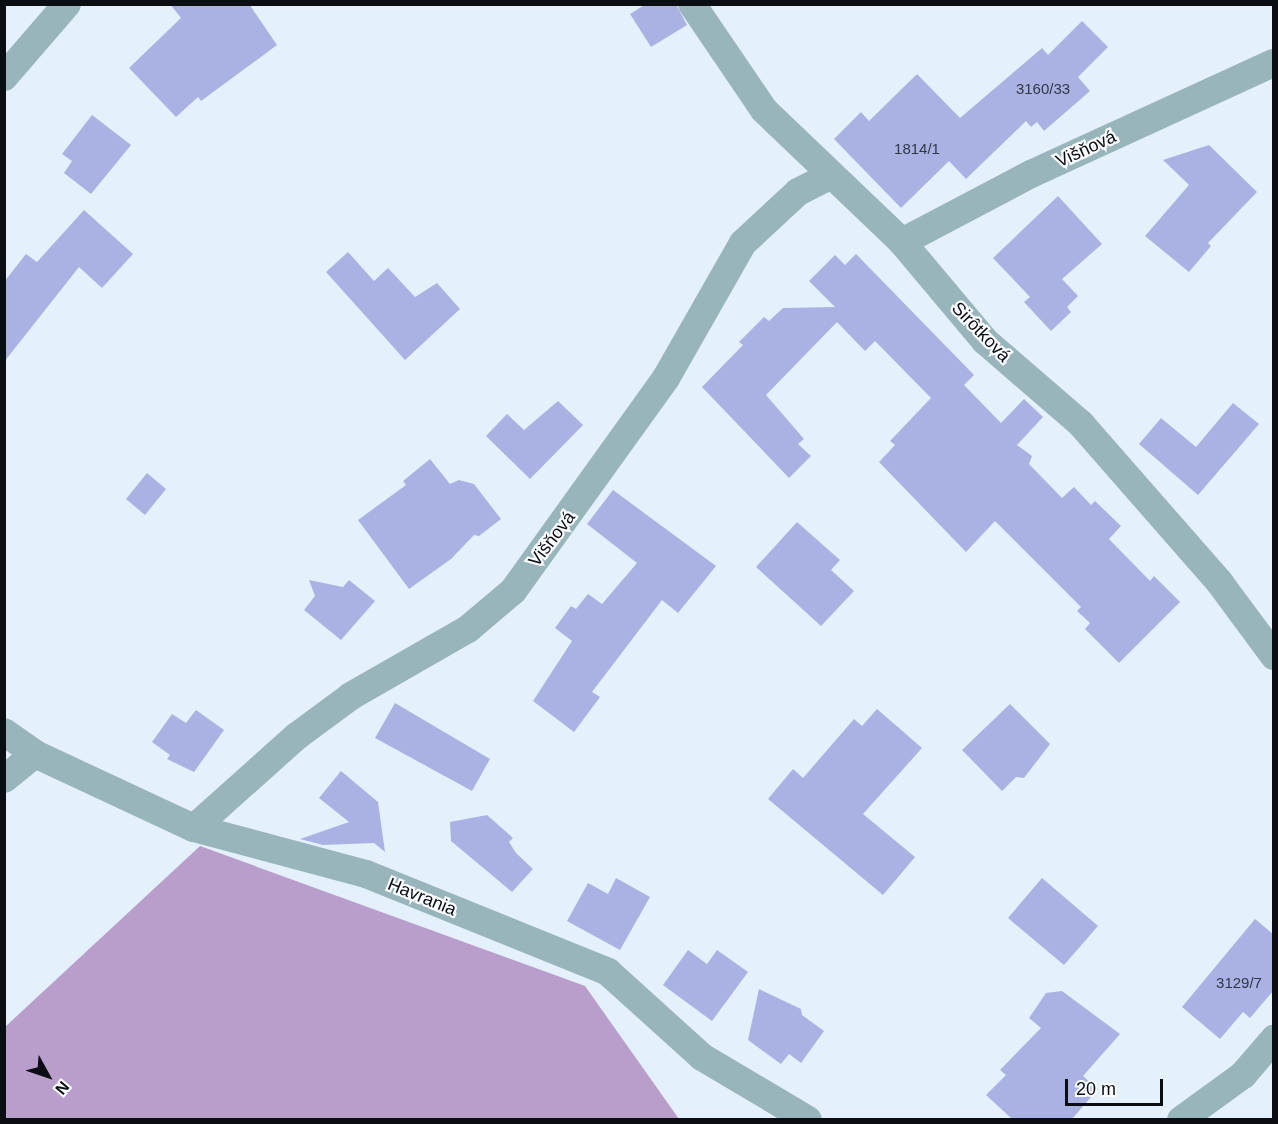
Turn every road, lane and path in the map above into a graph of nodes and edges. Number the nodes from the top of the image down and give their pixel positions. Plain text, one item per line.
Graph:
1 (67, 4) edge
2 (692, 4) edge
3 (1274, 63) edge
4 (4, 77) edge
5 (830, 176) junction
6 (902, 242) junction
7 (1274, 656) edge
8 (4, 732) edge
9 (35, 754) junction
10 (4, 779) edge
11 (194, 828) junction
12 (1274, 1040) edge
13 (808, 1119) edge
14 (1181, 1119) edge

1 - 4 street
2 - 5 street, Sirôtková
3 - 6 street, Višňová
5 - 6 street, Sirôtková
5 - 11 street, Višňová
6 - 7 street, Sirôtková
8 - 9 street, Havrania
9 - 10 street
9 - 11 street, Havrania
11 - 13 street, Havrania
12 - 14 street

